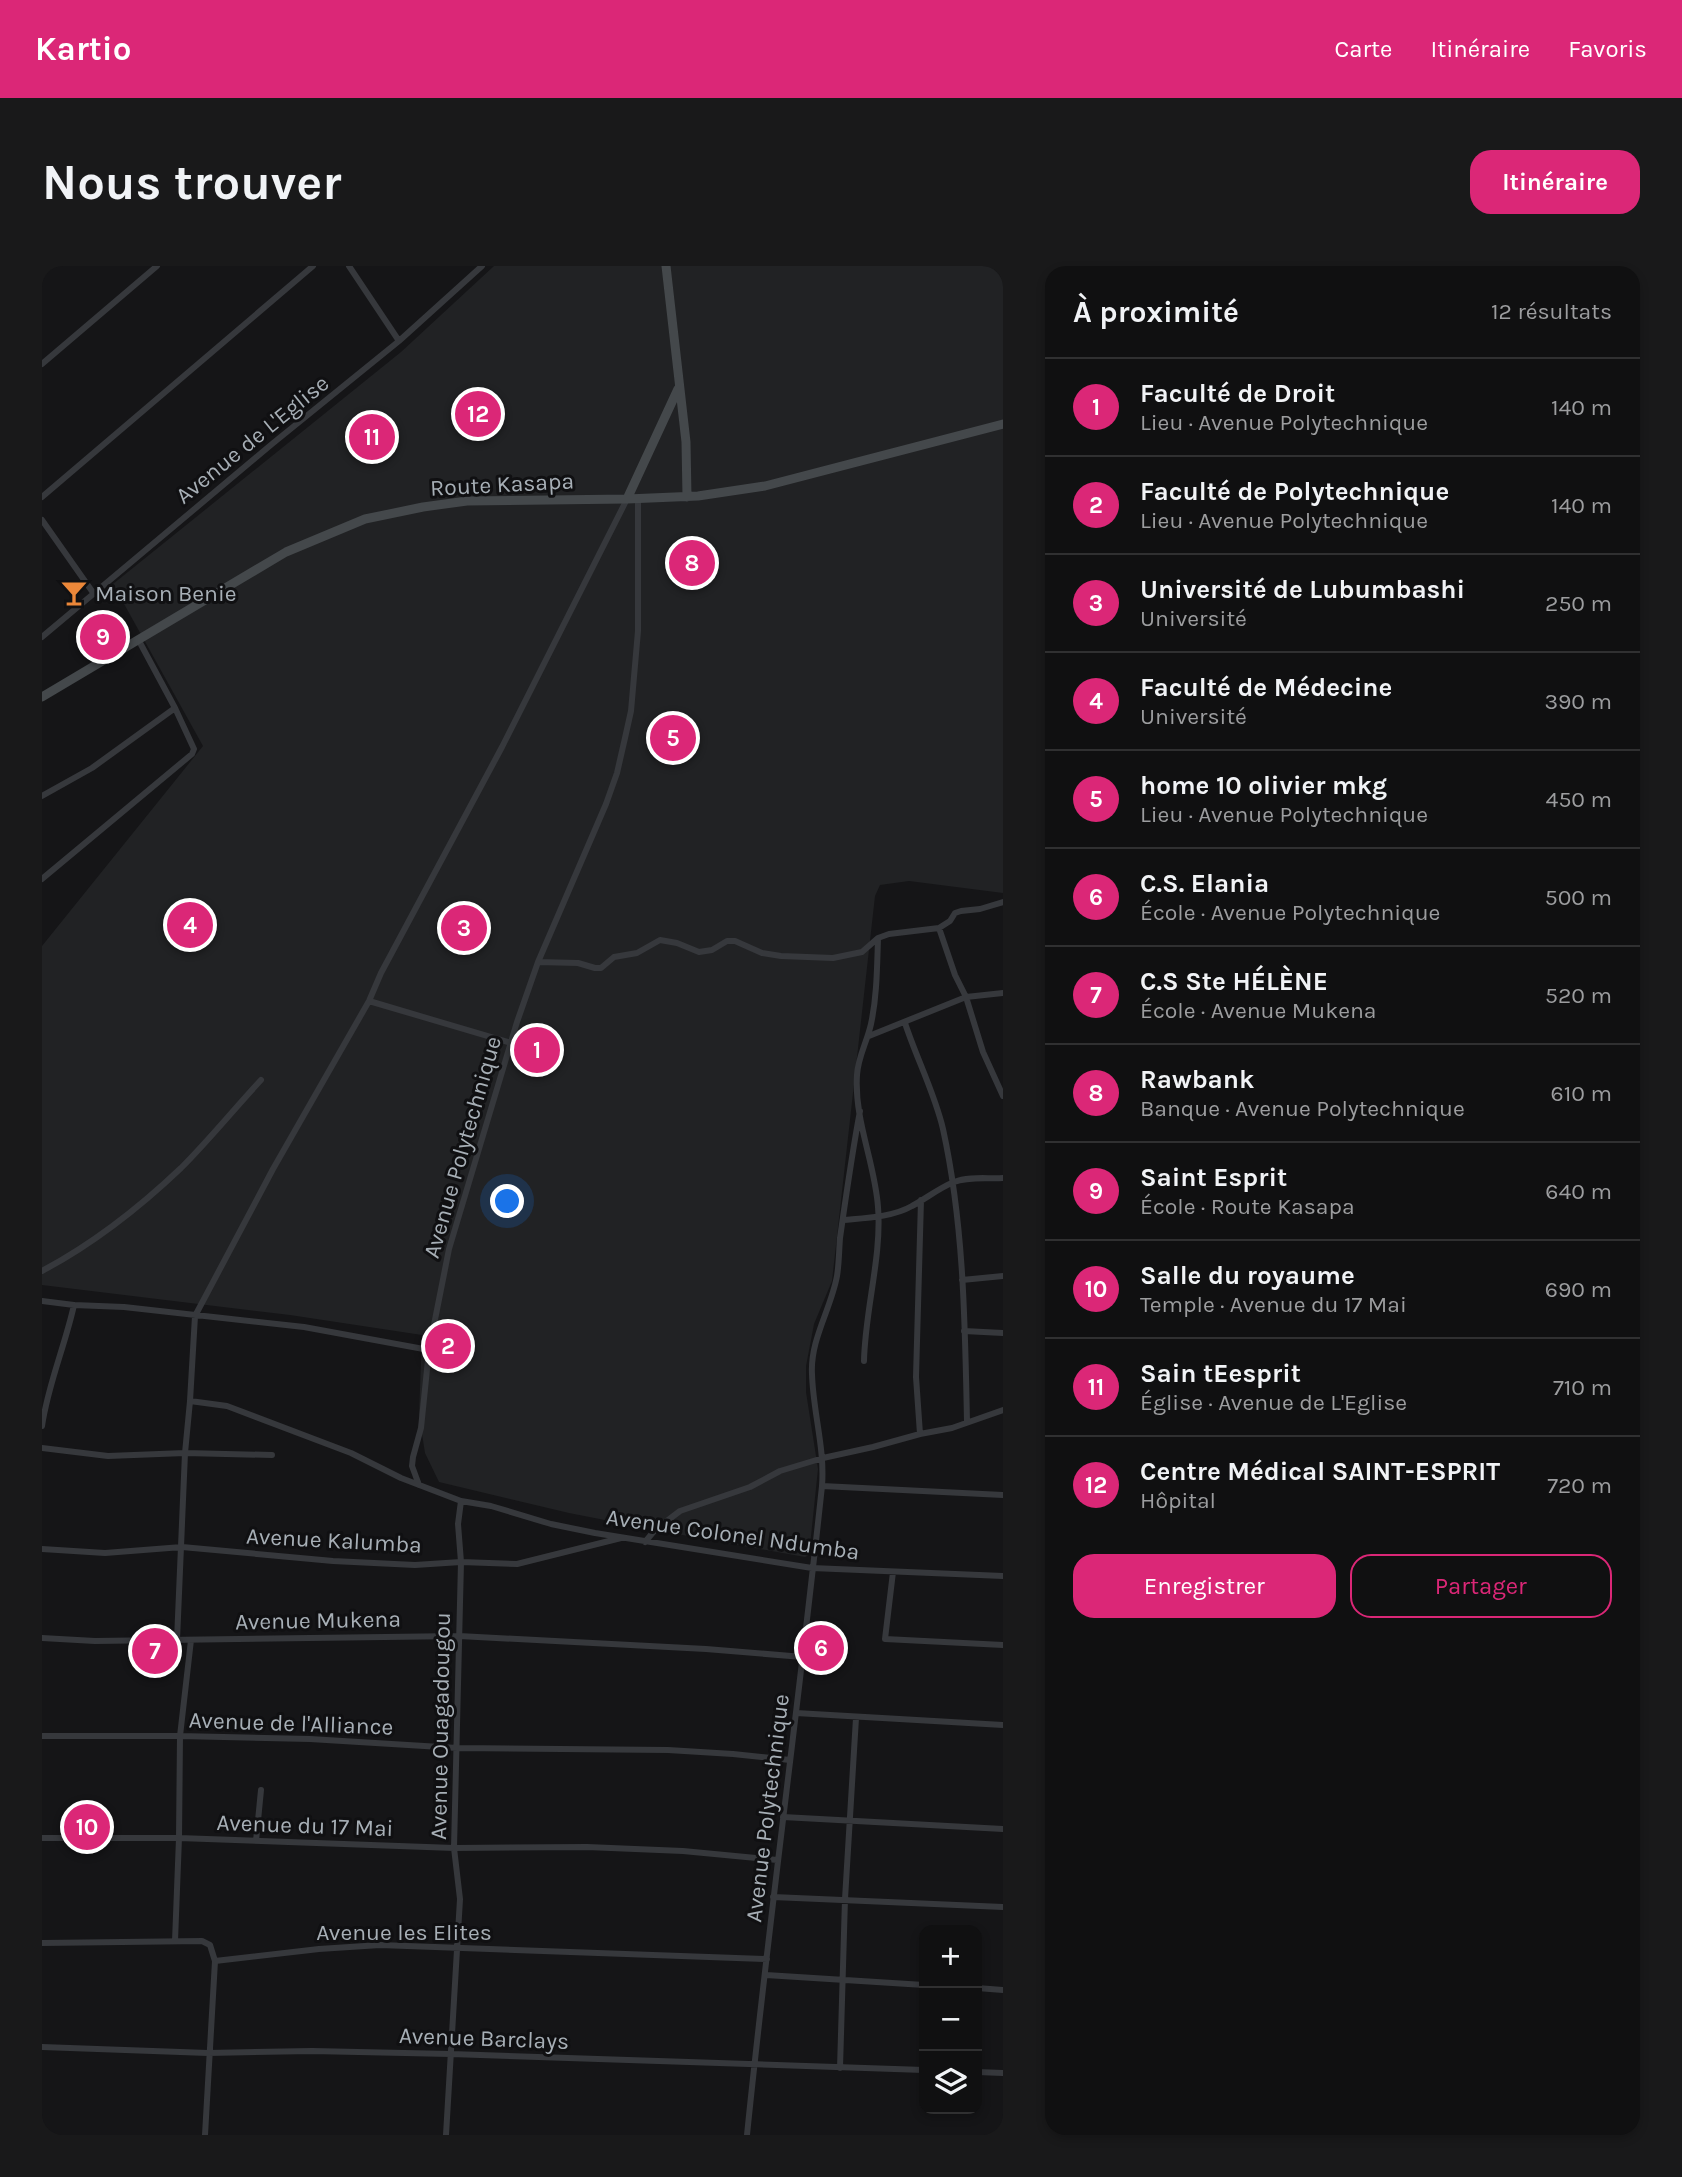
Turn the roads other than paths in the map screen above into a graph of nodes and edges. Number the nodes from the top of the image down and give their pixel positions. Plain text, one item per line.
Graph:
1 (157, 266) edge
2 (313, 266) edge
3 (349, 266) edge
4 (482, 266) edge
5 (666, 266) edge
6 (399, 341) junction
7 (42, 364) edge
8 (678, 387) junction
9 (1003, 424) edge
10 (687, 496) junction
11 (42, 497) edge
12 (627, 499) junction
13 (638, 499) junction
14 (42, 520) edge
15 (94, 594) junction
16 (42, 637) edge
17 (138, 639) junction
18 (42, 697) edge
19 (175, 708) junction
20 (42, 796) edge
21 (42, 879) edge
22 (1003, 902) edge
23 (939, 928) junction
24 (878, 938) junction
25 (538, 962) junction
26 (1003, 993) edge
27 (966, 997) junction
28 (369, 1001) junction
29 (905, 1023) junction
30 (869, 1036) junction
31 (511, 1044) junction
32 (261, 1080) dead end
33 (1003, 1096) edge
34 (860, 1111) junction
35 (1003, 1178) edge
36 (953, 1183) junction
37 (921, 1200) junction
38 (878, 1216) junction
39 (844, 1220) junction
40 (42, 1271) edge
41 (1003, 1276) edge
42 (962, 1280) junction
43 (42, 1301) edge
44 (74, 1305) junction
45 (195, 1316) junction
46 (964, 1331) junction
47 (1003, 1333) edge
48 (429, 1350) junction
49 (864, 1361) dead end
50 (190, 1401) junction
51 (1003, 1410) edge
52 (967, 1422) junction
53 (42, 1426) edge
54 (920, 1434) junction
55 (42, 1448) edge
56 (185, 1453) junction
57 (272, 1455) dead end
58 (823, 1458) junction
59 (419, 1485) junction
60 (822, 1486) junction
61 (1003, 1495) edge
62 (461, 1501) junction
63 (621, 1538) junction
64 (645, 1542) junction
65 (182, 1547) junction
66 (42, 1549) edge
67 (461, 1562) junction
68 (812, 1567) junction
69 (893, 1572) junction
70 (1003, 1576) edge
71 (459, 1636) junction
72 (42, 1638) edge
73 (177, 1640) junction
74 (191, 1640) junction
75 (1003, 1645) edge
76 (803, 1657) junction
77 (796, 1713) junction
78 (856, 1718) junction
79 (1003, 1725) edge
80 (42, 1736) edge
81 (180, 1736) junction
82 (457, 1748) junction
83 (790, 1760) junction
84 (261, 1790) dead end
85 (783, 1817) junction
86 (851, 1821) junction
87 (1003, 1829) edge
88 (42, 1838) edge
89 (179, 1838) junction
90 (256, 1841) junction
91 (454, 1848) junction
92 (777, 1860) junction
93 (773, 1896) junction
94 (845, 1899) junction
95 (1003, 1907) edge
96 (175, 1941) junction
97 (42, 1943) edge
98 (457, 1948) junction
99 (767, 1959) junction
100 (215, 1961) junction
101 (766, 1975) junction
102 (844, 1980) junction
103 (919, 1985) edge
104 (982, 1988) edge
105 (1003, 1990) edge
106 (42, 2047) edge
107 (208, 2053) junction
108 (451, 2054) junction
109 (754, 2065) junction
110 (840, 2067) junction
111 (919, 2070) edge
112 (982, 2072) edge
113 (1003, 2073) edge
114 (205, 2135) edge
115 (446, 2135) edge
116 (747, 2135) edge

1 - 7 street
2 - 11 street
3 - 6 street
4 - 6 street, Avenue de L'Eglise
5 - 8 main road
6 - 15 street, Avenue de L'Eglise
8 - 10 main road
8 - 12 main road
9 - 10 main road, Route Kasapa
10 - 13 main road, Route Kasapa
12 - 13 main road, Route Kasapa
12 - 17 main road, Route Kasapa
12 - 28 street
13 - 25 street, Avenue Polytechnique
14 - 15 street
15 - 16 street, Avenue de L'Eglise
17 - 18 main road, Route Kasapa
17 - 19 street
19 - 20 street
19 - 21 street
22 - 23 street
23 - 24 street
23 - 27 street
24 - 25 street
24 - 30 street
25 - 31 street, Avenue Polytechnique
26 - 27 street
27 - 29 street
27 - 33 street
28 - 31 street
28 - 45 street
29 - 30 street
29 - 36 street
30 - 34 street
31 - 48 street, Avenue Polytechnique
32 - 40 street
34 - 38 street
34 - 39 street, Avenue Polytechnique
35 - 36 street
36 - 37 street
36 - 42 street
37 - 38 street
37 - 54 street
38 - 39 street
38 - 49 street
39 - 58 street, Avenue Polytechnique
41 - 42 street
42 - 46 street
43 - 44 street
44 - 45 street
44 - 53 street
45 - 48 street
45 - 50 street
46 - 47 street
46 - 52 street
48 - 59 street
50 - 56 street
50 - 59 street
51 - 52 street
52 - 54 street
54 - 58 street
55 - 56 street
56 - 57 street
56 - 65 street
58 - 60 street, Avenue Polytechnique
58 - 64 street
59 - 62 street
60 - 61 street
60 - 68 street, Avenue Polytechnique
62 - 63 street, Avenue Colonel Ndumba
62 - 67 street, Avenue Ouagadougou
63 - 64 street, Avenue Colonel Ndumba
63 - 67 street, Avenue Kalumba
64 - 68 street, Avenue Colonel Ndumba
65 - 66 street, Avenue Kalumba
65 - 67 street, Avenue Kalumba
65 - 73 street
67 - 71 street, Avenue Ouagadougou
68 - 69 street, Avenue Colonel Ndumba
68 - 76 street, Avenue Polytechnique
69 - 70 street, Avenue Colonel Ndumba
69 - 75 street
71 - 74 street, Avenue Mukena
71 - 76 street, Avenue Mukena
71 - 82 street, Avenue Ouagadougou
72 - 73 street, Avenue Mukena
73 - 74 street, Avenue Mukena
74 - 81 street
76 - 77 street, Avenue Polytechnique
77 - 78 street
77 - 83 street, Avenue Polytechnique
78 - 79 street
78 - 86 street
80 - 81 street, Avenue de l'Alliance
81 - 82 street, Avenue de l'Alliance
81 - 89 street
82 - 83 street, Avenue de l'Alliance
82 - 91 street, Avenue Ouagadougou
83 - 85 street, Avenue Polytechnique
84 - 90 street
85 - 86 street
85 - 92 street, Avenue Polytechnique
86 - 87 street
86 - 94 street
88 - 89 street, Avenue du 17 Mai
89 - 90 street, Avenue du 17 Mai
89 - 96 street
90 - 91 street, Avenue du 17 Mai
91 - 92 street, Avenue du 17 Mai
91 - 98 street, Avenue Ouagadougou
92 - 93 street, Avenue Polytechnique
93 - 94 street
93 - 99 street, Avenue Polytechnique
94 - 95 street
94 - 102 street
96 - 97 street
96 - 100 street
98 - 99 street, Avenue les Elites
98 - 100 street, Avenue les Elites
98 - 108 street, Avenue Ouagadougou
99 - 101 street, Avenue Polytechnique
100 - 107 street
101 - 102 street
101 - 109 street, Avenue Polytechnique
102 - 103 street
102 - 110 street
104 - 105 street
106 - 107 street, Avenue Barclays
107 - 108 street, Avenue Barclays
107 - 114 street
108 - 109 street, Avenue Barclays
108 - 115 street, Avenue Ouagadougou
109 - 110 street, Avenue Barclays
109 - 116 street, Avenue Polytechnique
110 - 111 street, Avenue Barclays
112 - 113 street

